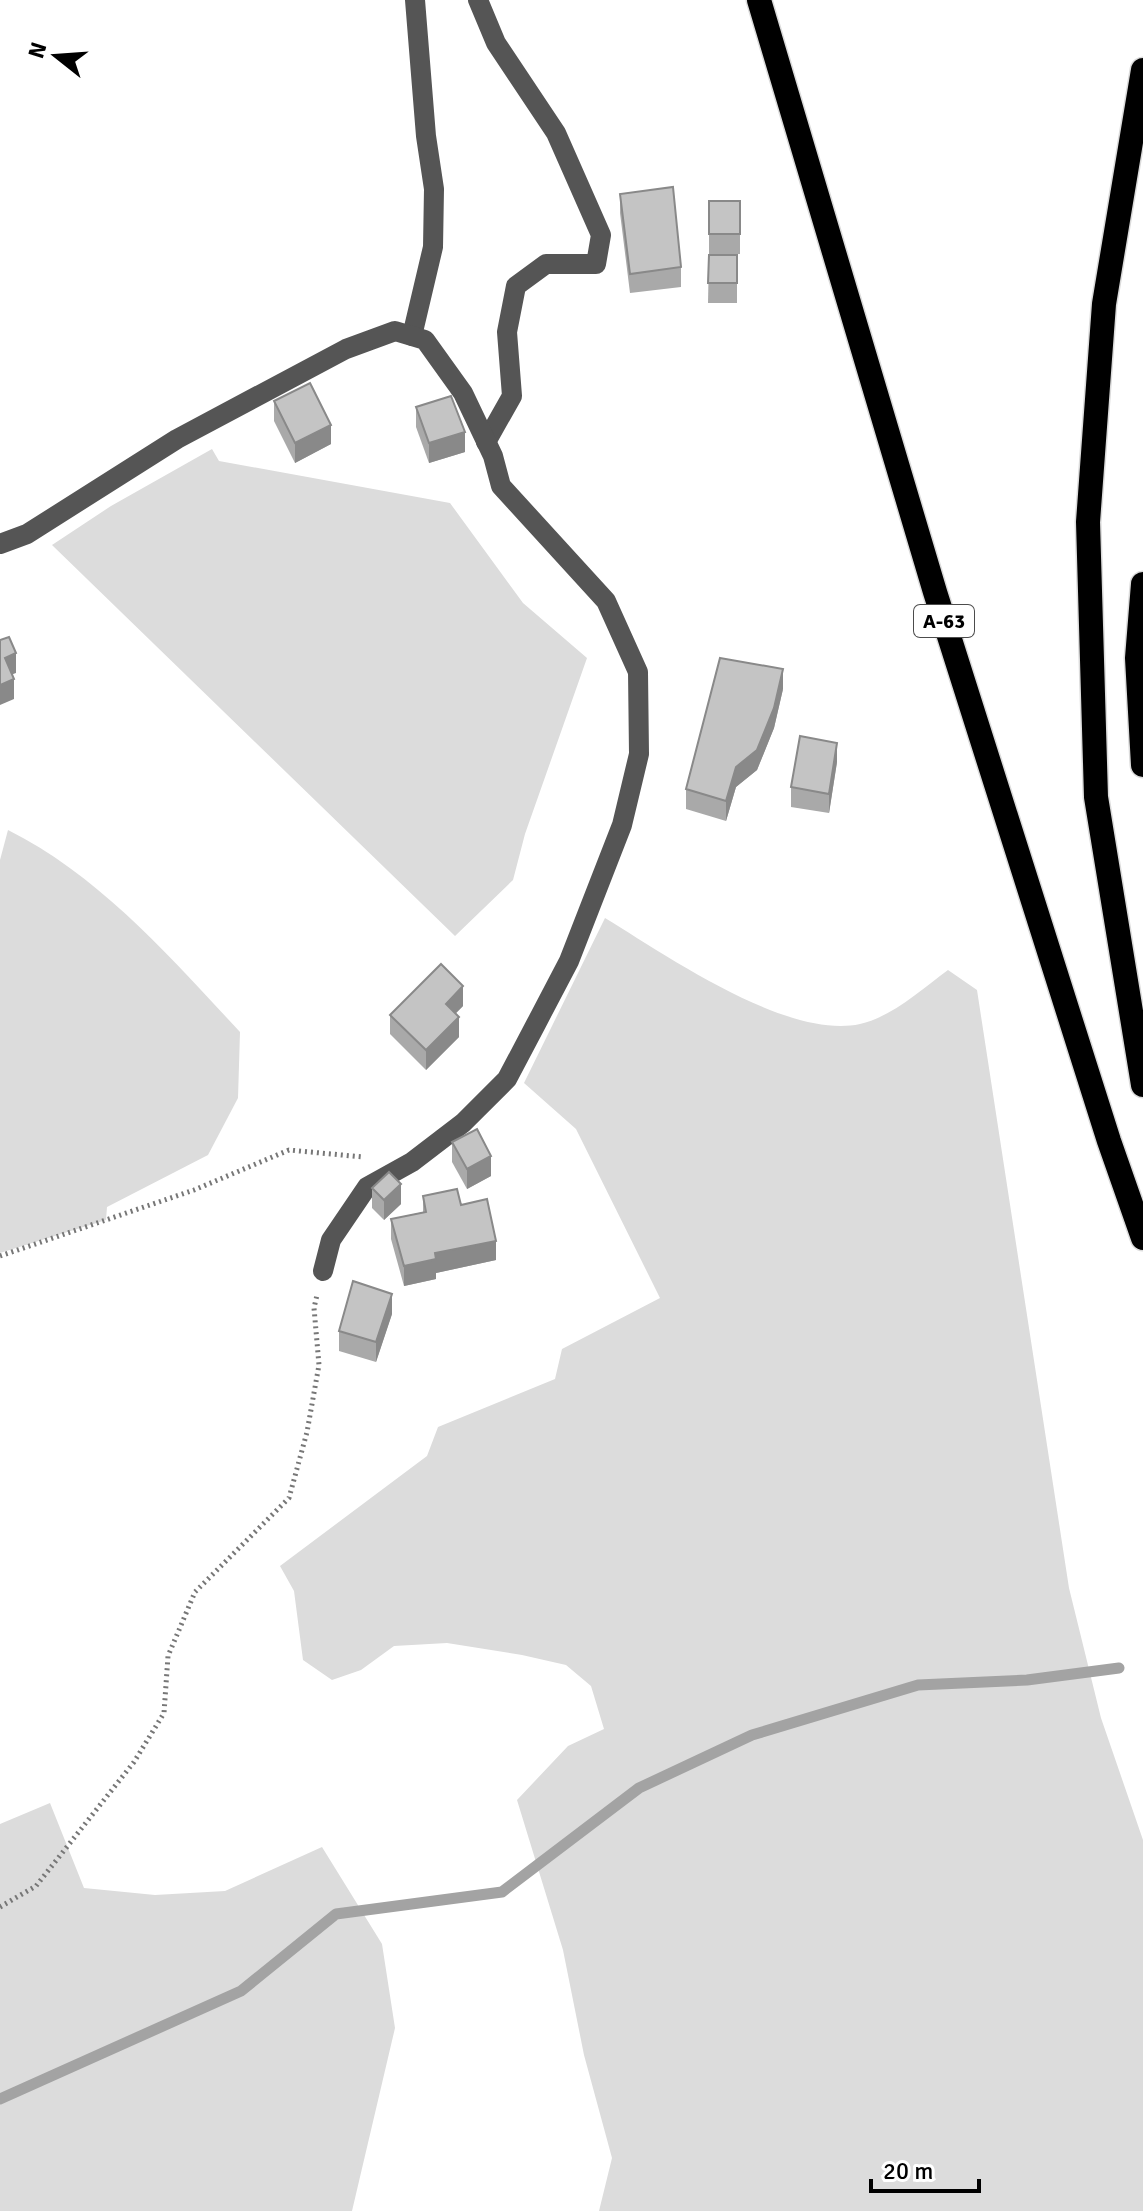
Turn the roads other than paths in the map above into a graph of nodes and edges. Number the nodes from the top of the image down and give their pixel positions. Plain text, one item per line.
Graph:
1 (415, 0) edge
2 (478, 0) edge
3 (759, 0) edge
4 (1143, 70) edge
5 (412, 336) junction
6 (486, 442) junction
7 (0, 544) edge
8 (1143, 584) edge
9 (1143, 765) edge
10 (1143, 1085) edge
11 (1143, 1238) edge
12 (323, 1271) road end

1 - 5 street
2 - 6 street
3 - 11 highway, A-63
4 - 10 highway
5 - 6 street
5 - 7 street
6 - 12 street
8 - 9 highway

